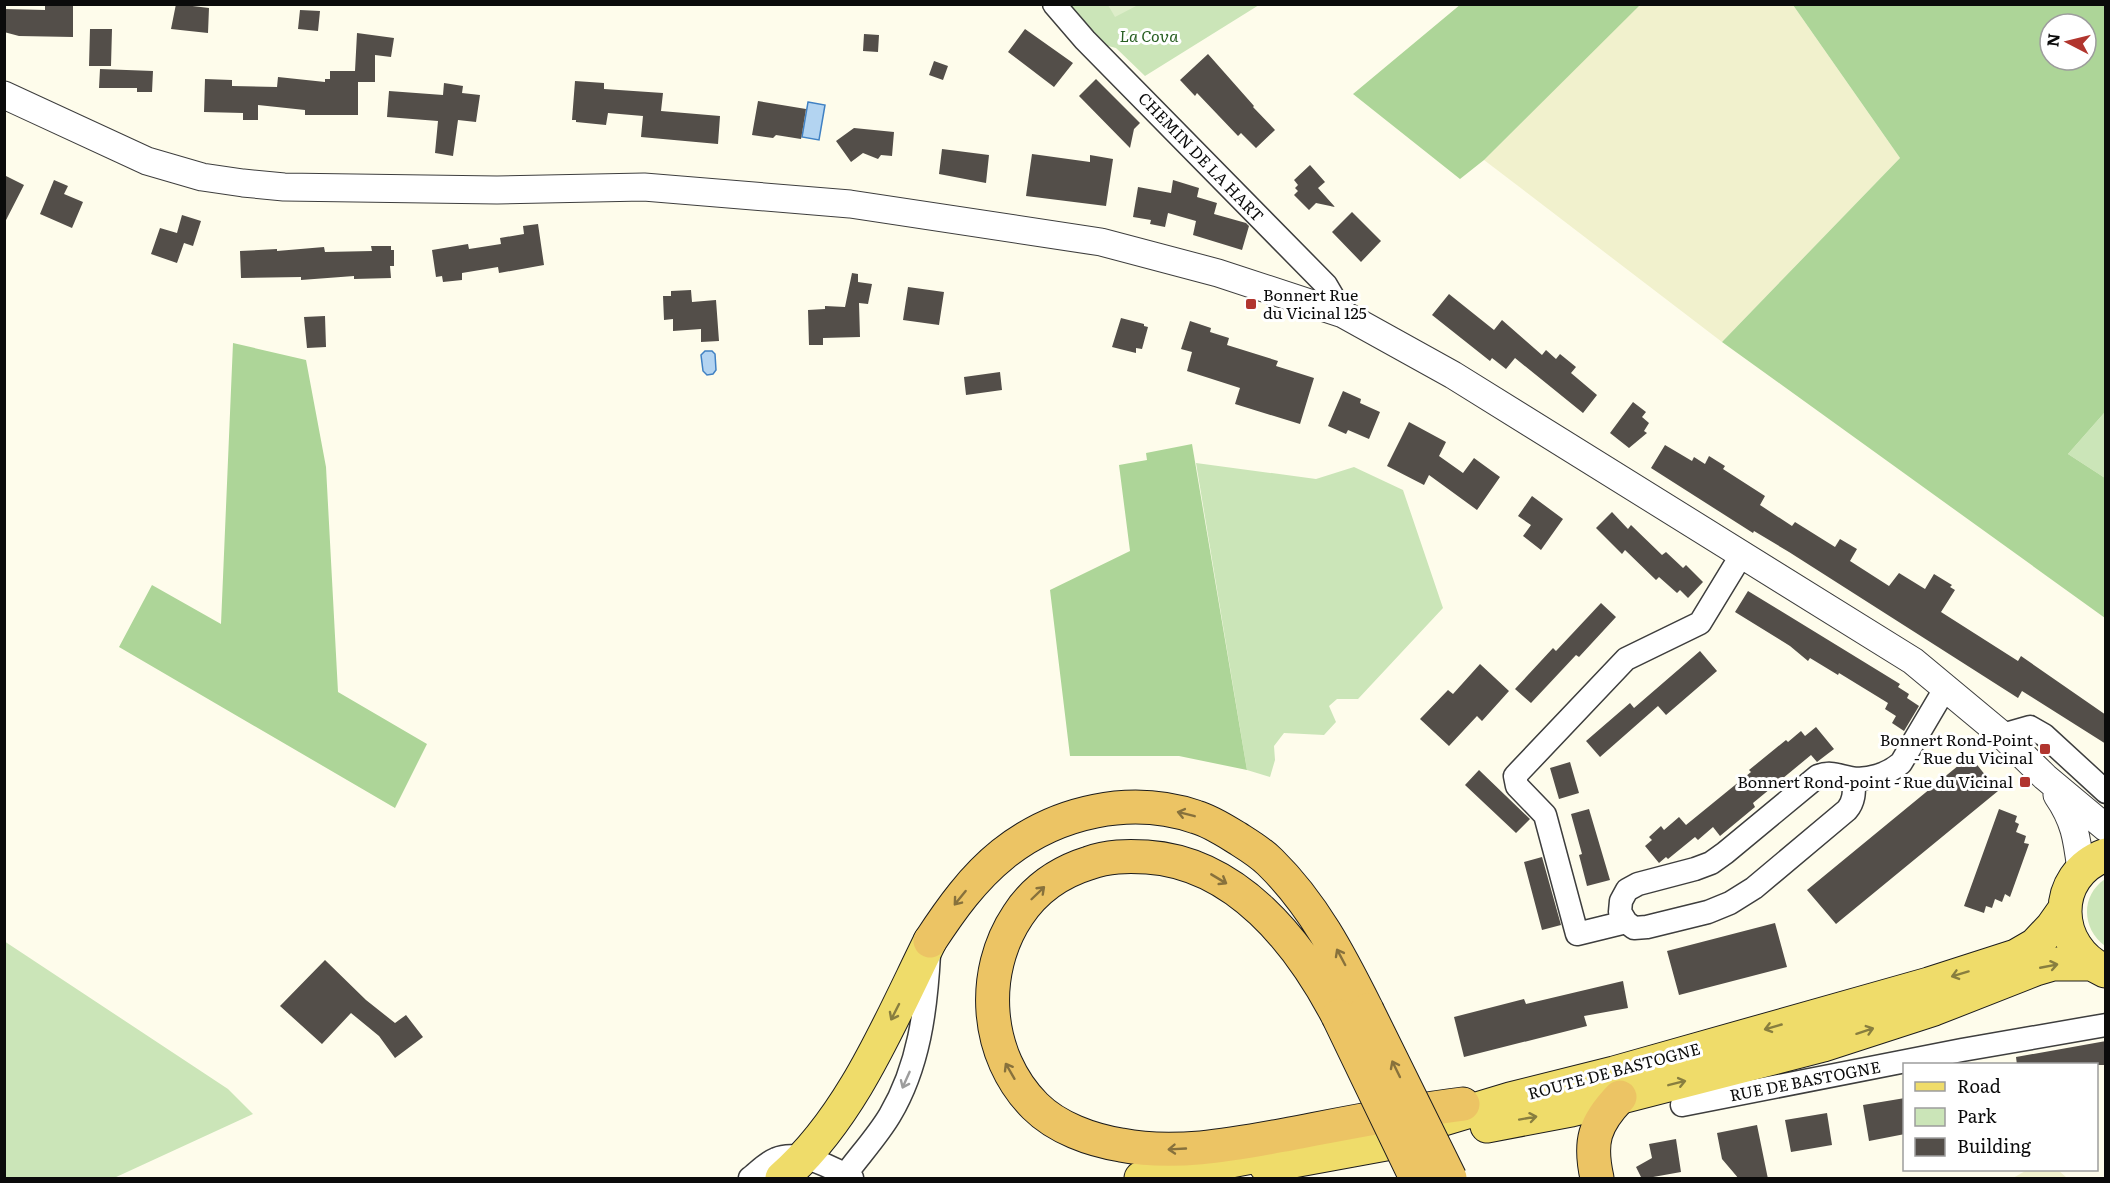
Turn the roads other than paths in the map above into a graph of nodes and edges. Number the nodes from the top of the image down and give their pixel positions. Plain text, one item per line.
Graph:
1 (1054, 4) edge
2 (4, 95) edge
3 (1343, 314) junction
4 (1742, 554) junction
5 (1946, 687) junction
6 (2002, 735) junction
7 (2045, 777) junction
8 (1854, 778) junction
9 (2106, 792) edge
10 (2106, 828) edge
11 (2093, 862) edge
12 (2064, 910) junction
13 (1626, 922) junction
14 (930, 941) junction
15 (2100, 972) edge
16 (1352, 1013) junction
17 (2106, 1025) edge
18 (1620, 1097) junction
19 (1510, 1099) junction
20 (1463, 1104) joint
21 (1682, 1105) dead end
22 (793, 1168) edge
23 (847, 1177) edge
24 (750, 1179) edge
25 (1140, 1179) edge
26 (1202, 1179) edge
27 (1416, 1179) edge
28 (1450, 1179) edge
29 (1597, 1179) edge

1 - 3 street, CHEMIN DE LA HART
2 - 3 street
3 - 4 street
4 - 5 street
4 - 13 street
5 - 6 street
5 - 8 street
6 - 7 street
6 - 9 street
7 - 10 street
7 - 11 street
8 - 13 street
8 - 13 street
11 - 12 main road
12 - 15 main road
12 -> 19 main road, ROUTE DE BASTOGNE
16 -> 14 highway
14 -> 22 main road
14 -> 23 street
18 -> 15 main road, ROUTE DE BASTOGNE
20 -> 16 highway
16 - 27 highway, bridge
28 -> 16 highway, bridge
17 - 21 street, RUE DE BASTOGNE
26 -> 18 main road, ROUTE DE BASTOGNE
18 - 29 highway
19 - 20 main road
19 - 25 main road, ROUTE DE BASTOGNE
22 - 23 street
22 - 24 street

